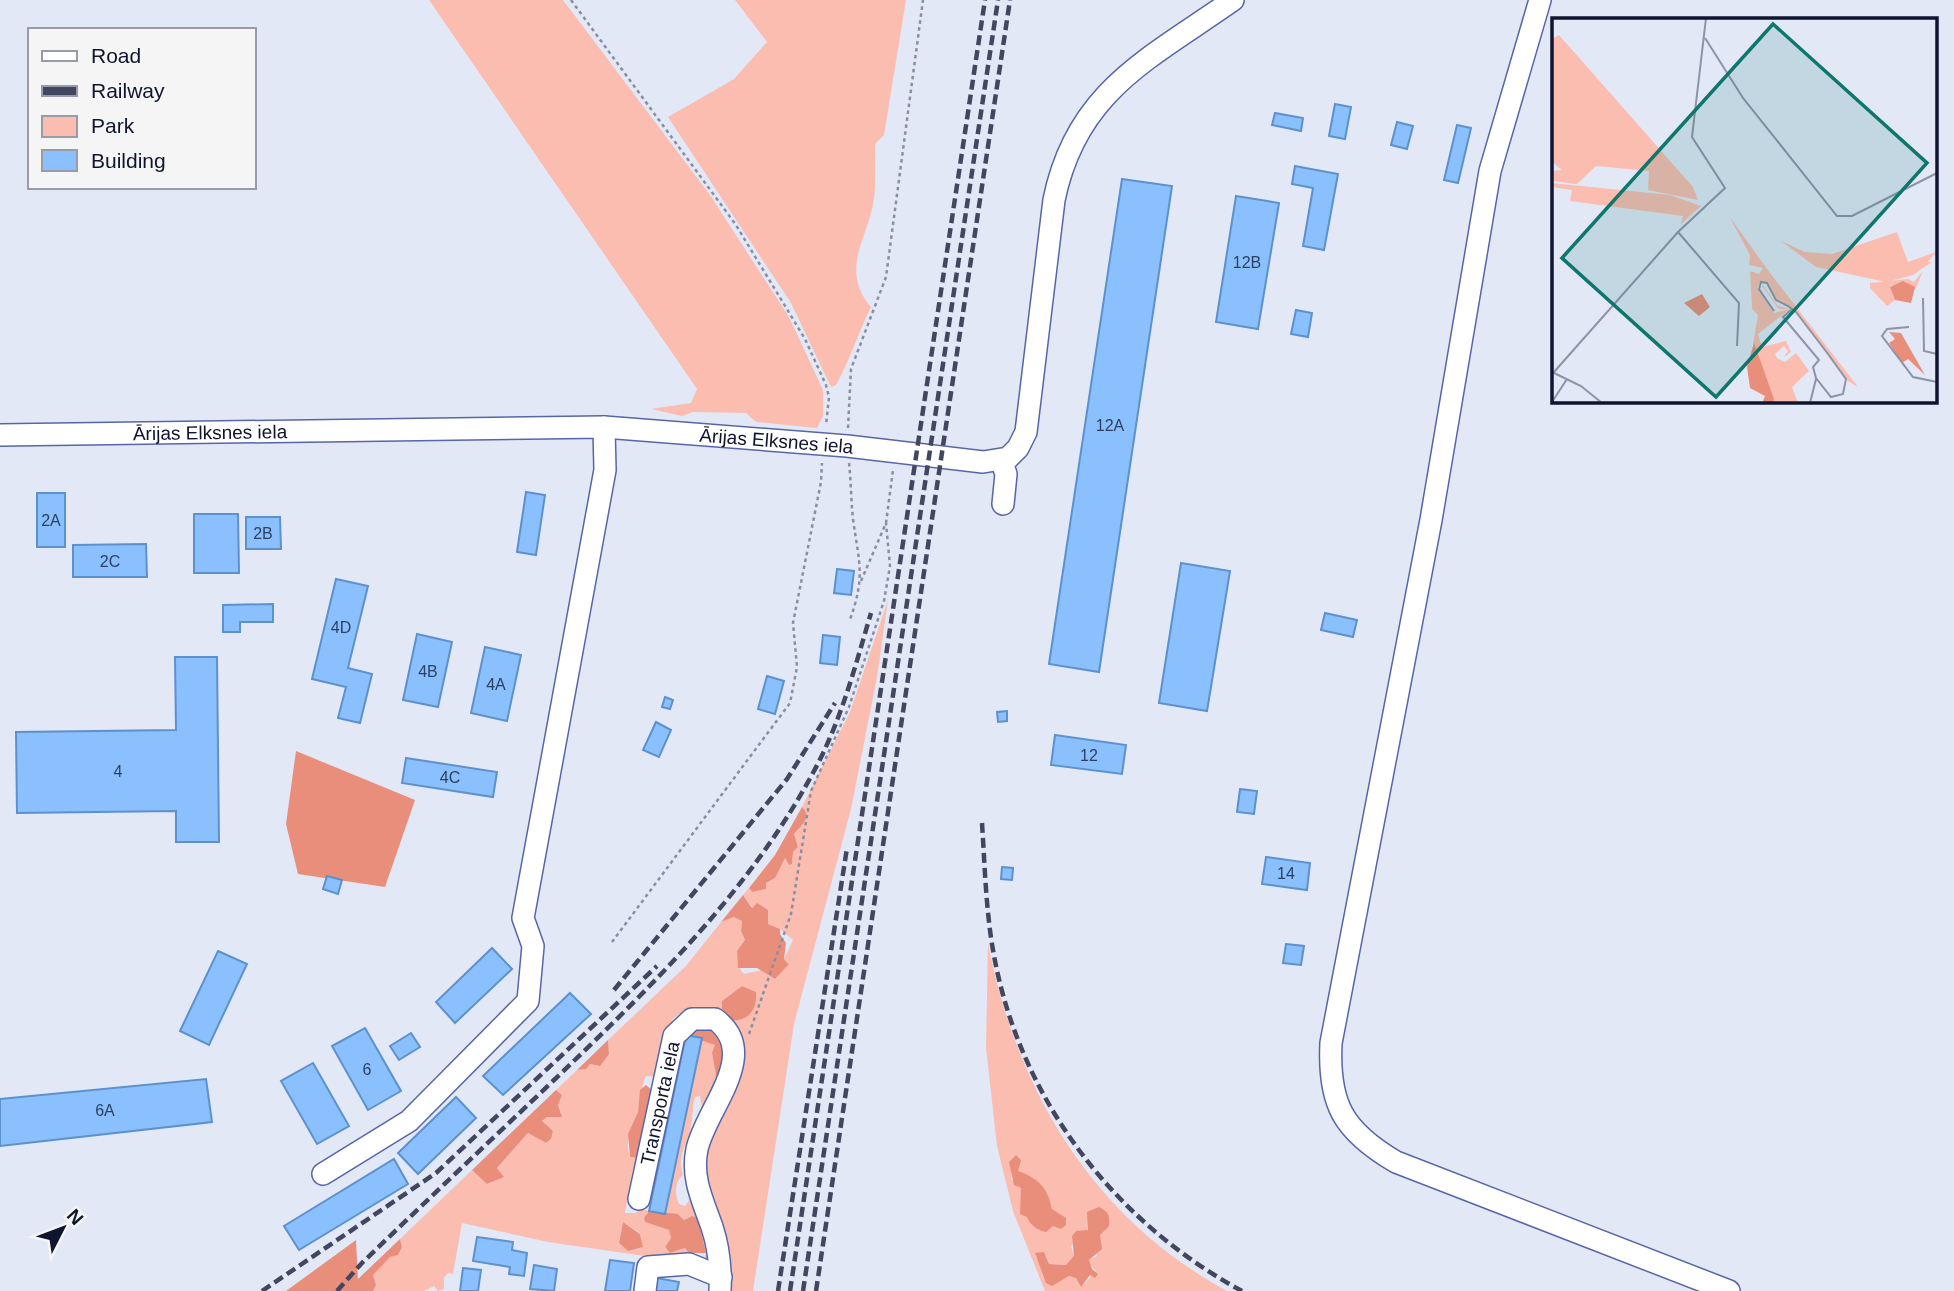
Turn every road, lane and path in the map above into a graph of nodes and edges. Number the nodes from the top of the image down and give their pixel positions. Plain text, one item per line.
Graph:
1 (571, 0) edge
2 (923, 0) edge
3 (1233, 0) edge
4 (1540, 0) edge
5 (604, 427) junction
6 (0, 435) edge
7 (821, 444) junction
8 (848, 446) junction
9 (904, 453) junction
10 (1001, 460) junction
11 (1003, 504) dead end
12 (886, 523) junction
13 (861, 581) junction
14 (849, 622) dead end
15 (612, 942) dead end
16 (746, 1040) dead end
17 (323, 1174) dead end
18 (639, 1199) dead end
19 (720, 1284) edge
20 (645, 1291) edge
21 (1729, 1291) edge

1 - 7 path
2 - 8 path
3 - 10 street
4 - 21 street
5 - 6 street, Ārijas Elksnes iela
5 - 7 street, Ārijas Elksnes iela
5 - 17 street
7 - 8 street, Ārijas Elksnes iela
7 - 15 path
8 - 9 street, Ārijas Elksnes iela
8 - 13 path
9 - 10 street, Ārijas Elksnes iela
9 - 12 path
10 - 11 street
12 - 13 path
12 - 16 path
13 - 14 path
18 - 19 street, Transporta iela
19 - 20 street, Transporta iela

